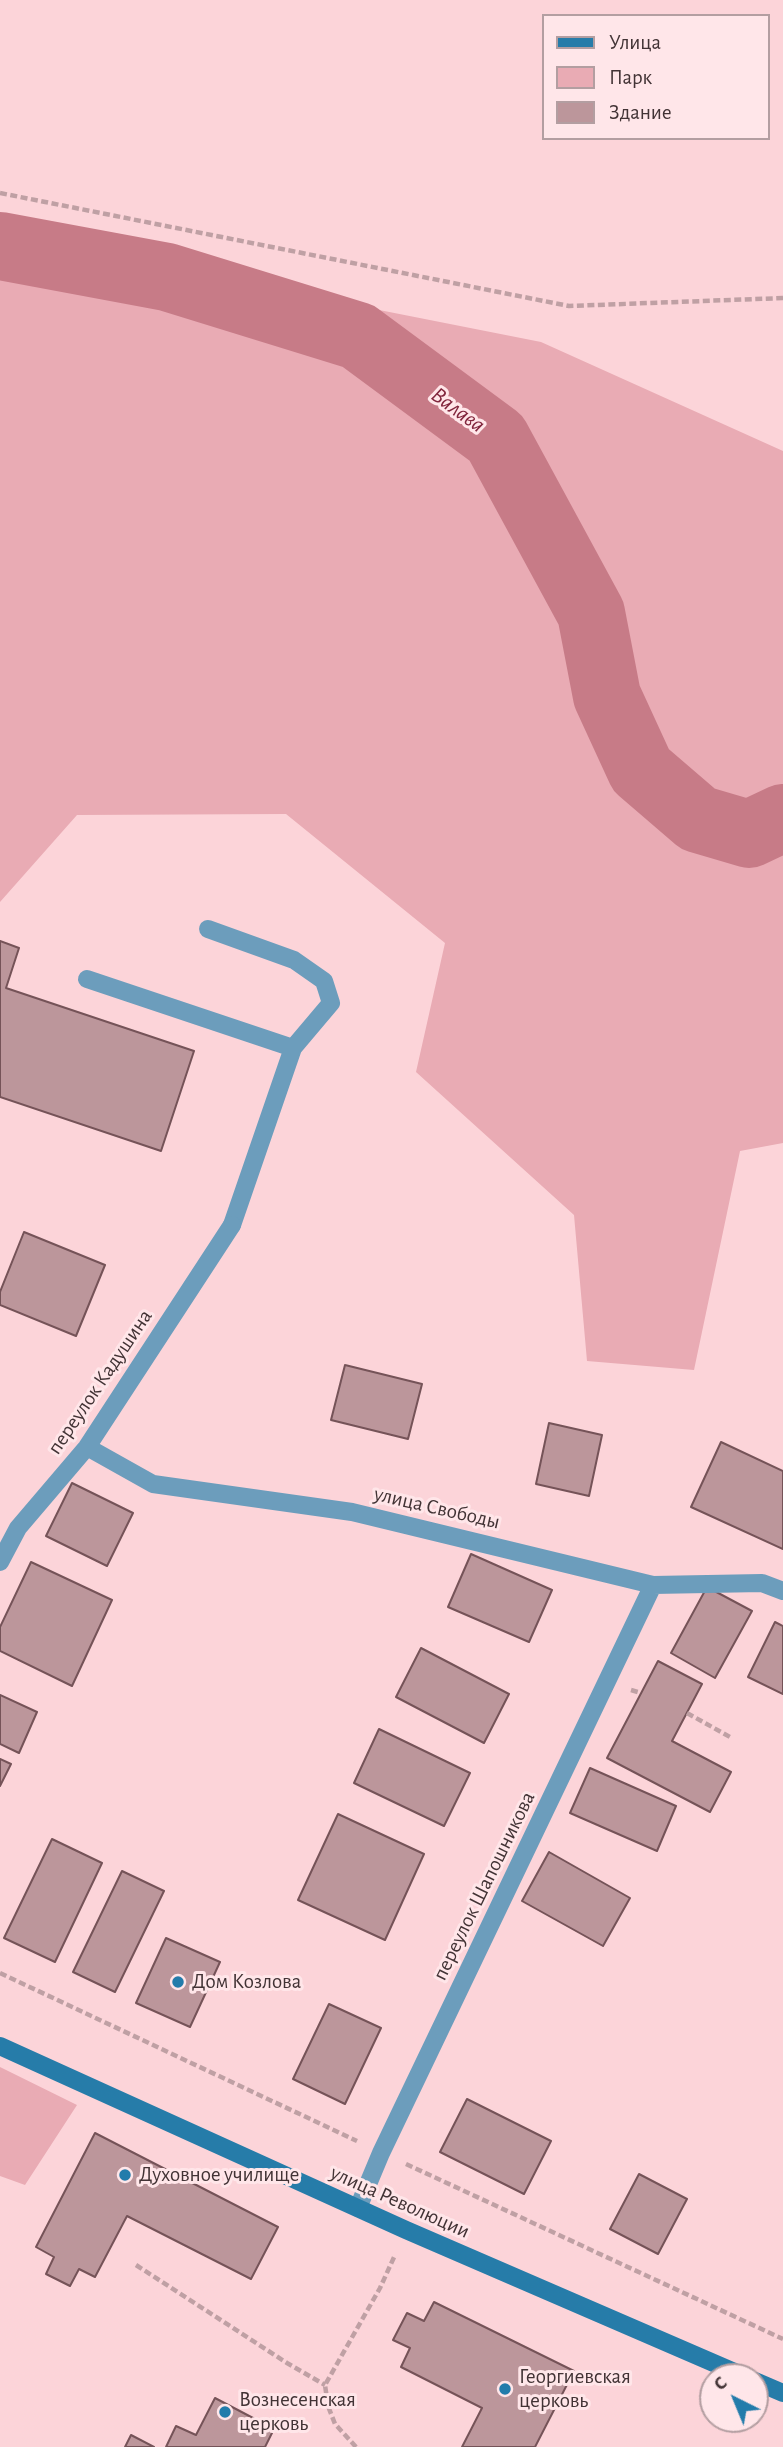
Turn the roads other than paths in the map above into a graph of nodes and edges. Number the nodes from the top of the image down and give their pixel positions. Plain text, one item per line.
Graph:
1 (208, 929) dead end
2 (88, 979) dead end
3 (293, 1048) junction
4 (87, 1447) junction
5 (0, 1562) edge
6 (653, 1585) junction
7 (783, 1591) edge
8 (0, 2046) edge
9 (358, 2208) junction
10 (714, 2363) edge

1 - 3 street
2 - 3 street
3 - 4 street, переулок Кадушина
4 - 5 street, переулок Кадушина
4 - 6 street, улица Свободы
6 - 7 street, улица Свободы
6 - 9 street, переулок Шапошникова
8 - 9 main road, улица Революции
9 - 10 main road, улица Революции

